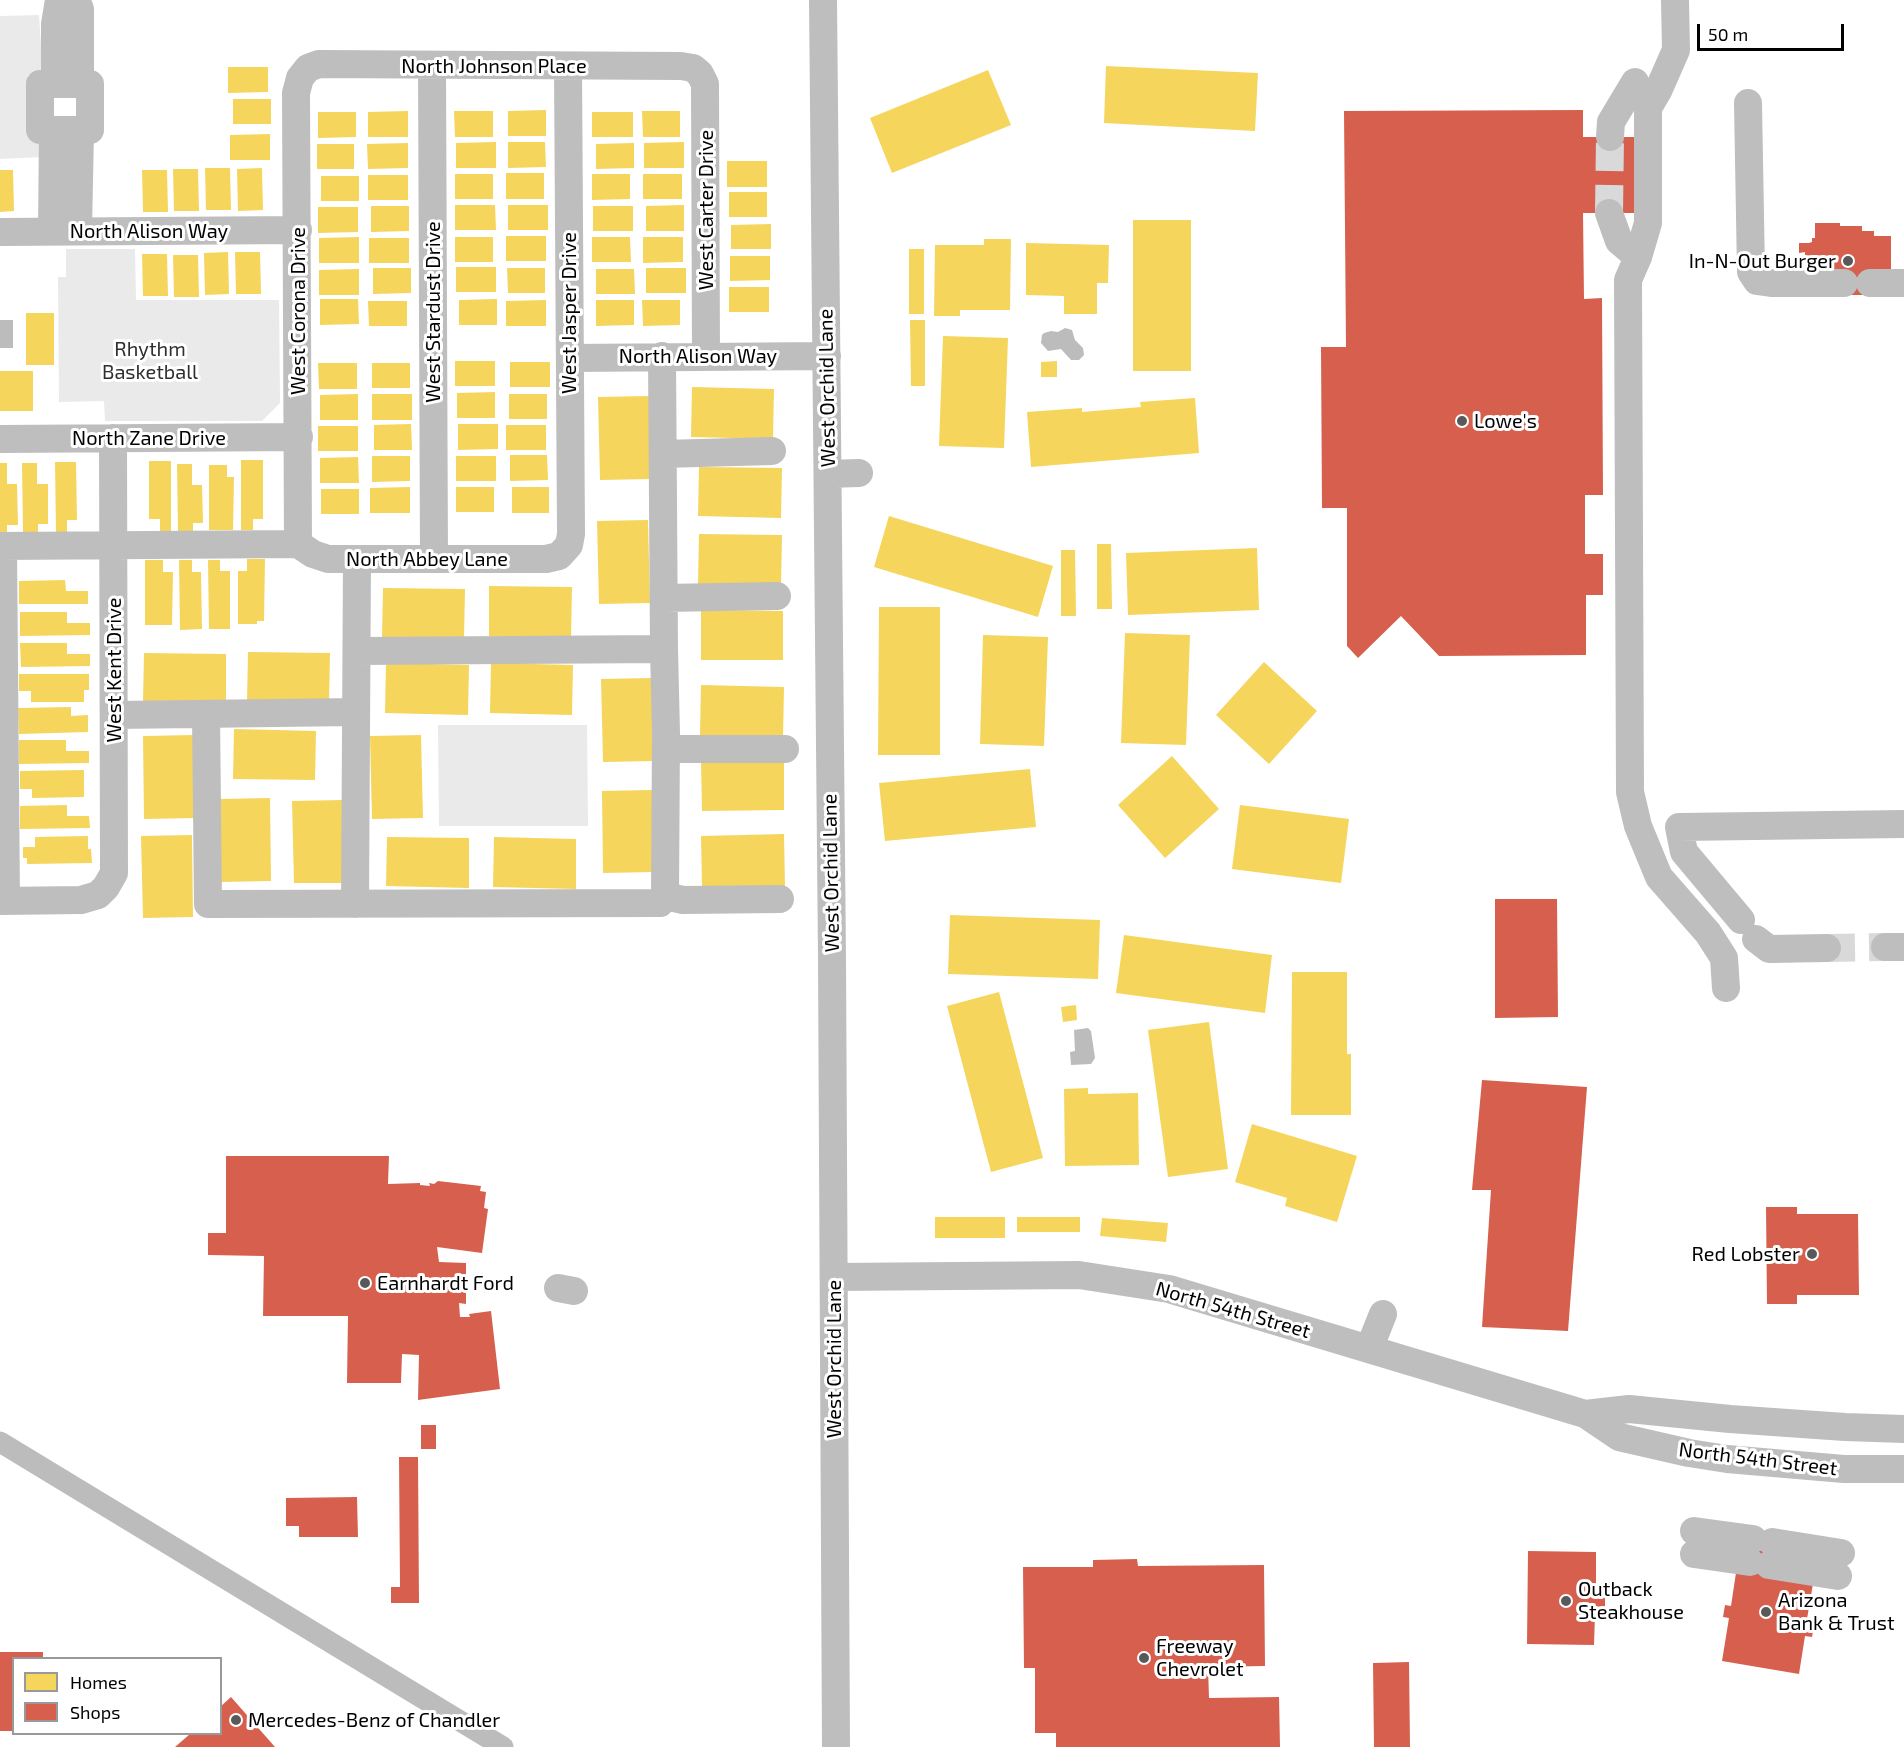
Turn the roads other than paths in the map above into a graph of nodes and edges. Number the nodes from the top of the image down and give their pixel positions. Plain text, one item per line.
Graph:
1 (59, 0) edge
2 (76, 0) edge
3 (823, 0) edge
4 (1676, 0) edge
5 (432, 65) junction
6 (568, 67) junction
7 (693, 69) joint
8 (300, 78) joint
9 (1635, 82) dead end
10 (68, 84) junction
11 (1748, 103) dead end
12 (67, 130) junction
13 (1610, 137) tunnel mouth
14 (1609, 213) tunnel mouth
15 (298, 230) junction
16 (65, 231) junction
17 (0, 232) edge
18 (1638, 257) junction
19 (1904, 283) edge
20 (662, 356) junction
21 (706, 356) junction
22 (827, 356) junction
23 (570, 358) junction
24 (299, 437) junction
25 (113, 438) junction
26 (0, 439) edge
27 (772, 451) dead end
28 (663, 454) junction
29 (859, 473) dead end
30 (828, 474) junction
31 (298, 544) junction
32 (113, 545) junction
33 (2, 546) edge
34 (560, 556) joint
35 (357, 559) junction
36 (434, 559) junction
37 (777, 596) dead end
38 (664, 598) junction
39 (664, 649) junction
40 (357, 651) junction
41 (356, 712) junction
42 (206, 714) junction
43 (114, 715) junction
44 (666, 749) junction
45 (784, 749) dead end
46 (1904, 824) edge
47 (1638, 826) junction
48 (1678, 827) junction
49 (665, 897) junction
50 (780, 899) dead end
51 (3, 901) edge
52 (355, 904) junction
53 (1827, 948) tunnel mouth
54 (1726, 988) dead end
55 (834, 1277) junction
56 (1383, 1314) dead end
57 (1369, 1349) junction
58 (1585, 1414) junction
59 (1904, 1429) edge
60 (1904, 1469) edge
61 (1694, 1542) dead end
62 (1840, 1564) dead end
63 (836, 1747) edge

1 - 10 street
2 - 10 street
3 - 22 street, West Orchid Lane
4 - 18 street
5 - 6 street, North Johnson Place
5 - 8 street, North Johnson Place
5 - 36 street, West Stardust Drive
6 - 7 street, North Johnson Place
6 - 23 street, West Jasper Drive
7 - 21 street, West Carter Drive
8 - 15 street, West Corona Drive
9 - 13 street
10 - 12 street
10 - 12 street
11 - 19 street
12 - 16 street
14 - 18 street
15 - 16 street, North Alison Way
15 - 24 street, West Corona Drive
16 - 17 street, North Alison Way
18 - 47 street
20 - 21 street, North Alison Way
20 - 23 street, North Alison Way
20 - 28 street
21 - 22 street, North Alison Way
22 - 30 street, West Orchid Lane
23 - 34 street, West Jasper Drive
24 - 25 street, North Zane Drive
24 - 31 street, West Corona Drive
25 - 26 street, North Zane Drive
25 - 32 street, West Kent Drive
27 - 28 street
28 - 38 street
29 - 30 street
30 - 55 street, West Orchid Lane
31 - 32 street
31 - 35 street, North Abbey Lane
32 - 33 street
32 - 43 street, West Kent Drive
33 - 51 street
34 - 36 street, North Abbey Lane
35 - 36 street, North Abbey Lane
35 - 40 street
37 - 38 street
38 - 39 street
39 - 40 street
39 - 44 street
40 - 41 street
41 - 42 street
41 - 52 street
42 - 43 street
42 - 52 street
43 - 51 street, West Kent Drive
44 - 45 street
44 - 49 street
46 - 48 street
47 - 48 street
47 - 54 street
48 - 53 street
49 - 50 street
49 - 52 street
55 - 57 street, North 54th Street
55 - 63 street, West Orchid Lane
56 - 57 street
57 - 58 street, North 54th Street
58 - 59 street, North 54th Street
58 - 60 street, North 54th Street
61 - 62 street

